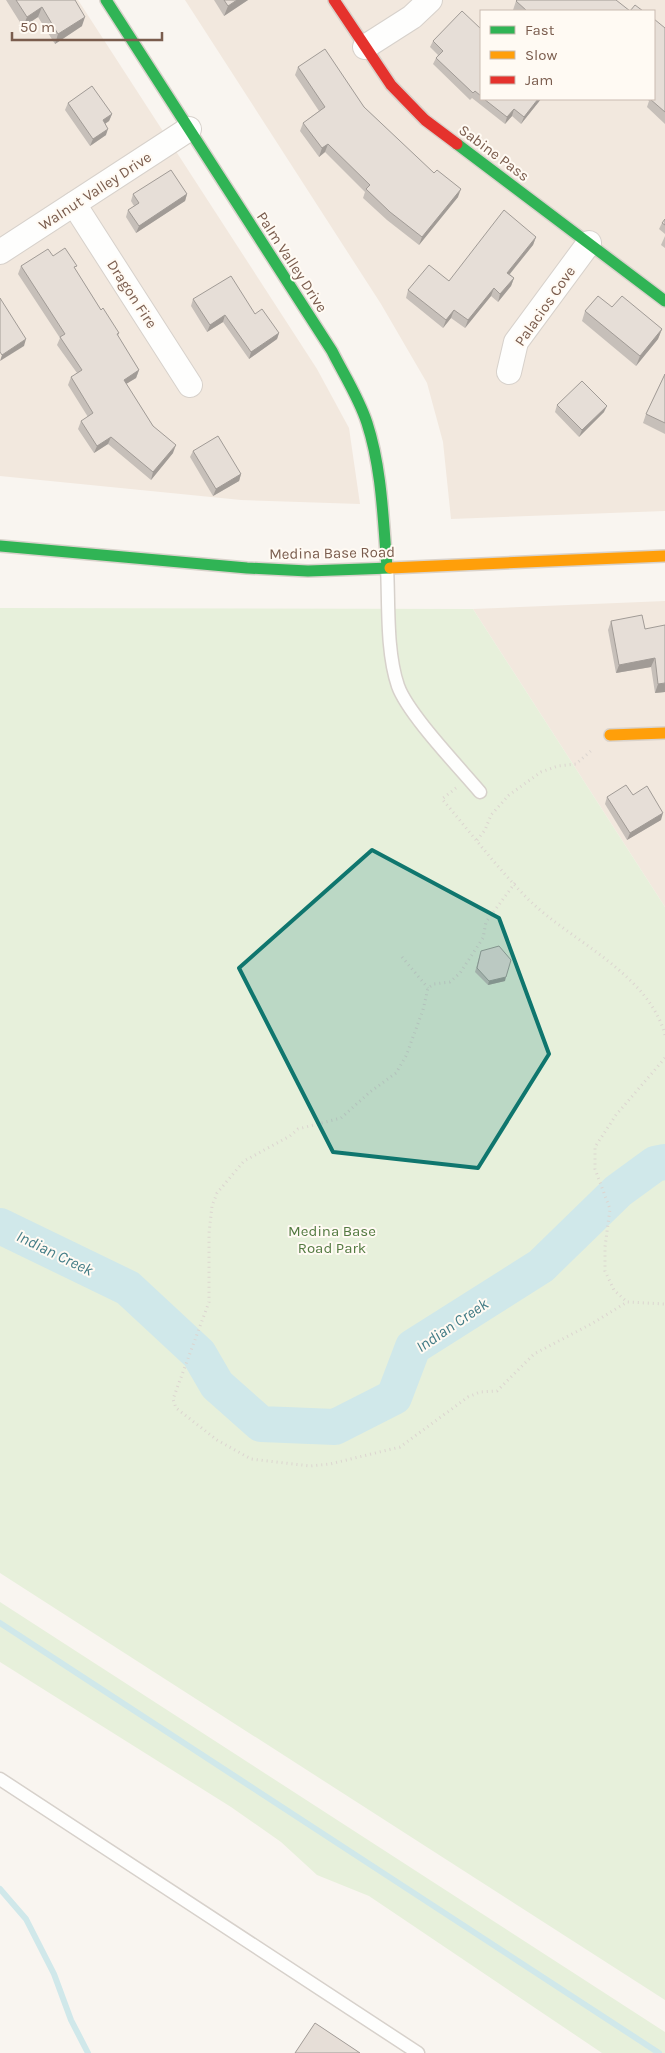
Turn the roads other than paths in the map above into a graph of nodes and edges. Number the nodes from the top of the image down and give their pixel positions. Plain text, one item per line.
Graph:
1 (106, 0) edge
2 (334, 0) edge
3 (430, 0) edge
4 (365, 47) junction
5 (189, 129) junction
6 (74, 204) junction
7 (589, 243) junction
8 (0, 252) edge
9 (665, 301) edge
10 (508, 372) dead end
11 (190, 384) dead end
12 (0, 546) edge
13 (665, 556) edge
14 (387, 567) junction
15 (665, 733) edge
16 (610, 735) road end
17 (480, 792) dead end
18 (0, 1779) edge
19 (418, 2053) edge

1 - 5 street, Palm Valley Drive
2 - 4 street, Sabine Pass
3 - 4 street
4 - 7 street, Sabine Pass
5 - 6 street, Walnut Valley Drive
5 - 14 street, Palm Valley Drive
6 - 8 street, Walnut Valley Drive
6 - 11 street, Dragon Fire
7 - 9 street, Sabine Pass
7 - 10 street, Palacios Cove
12 - 14 street, Medina Base Road
13 - 14 street, Medina Base Road
14 - 17 lane
15 - 16 street
18 - 19 lane

